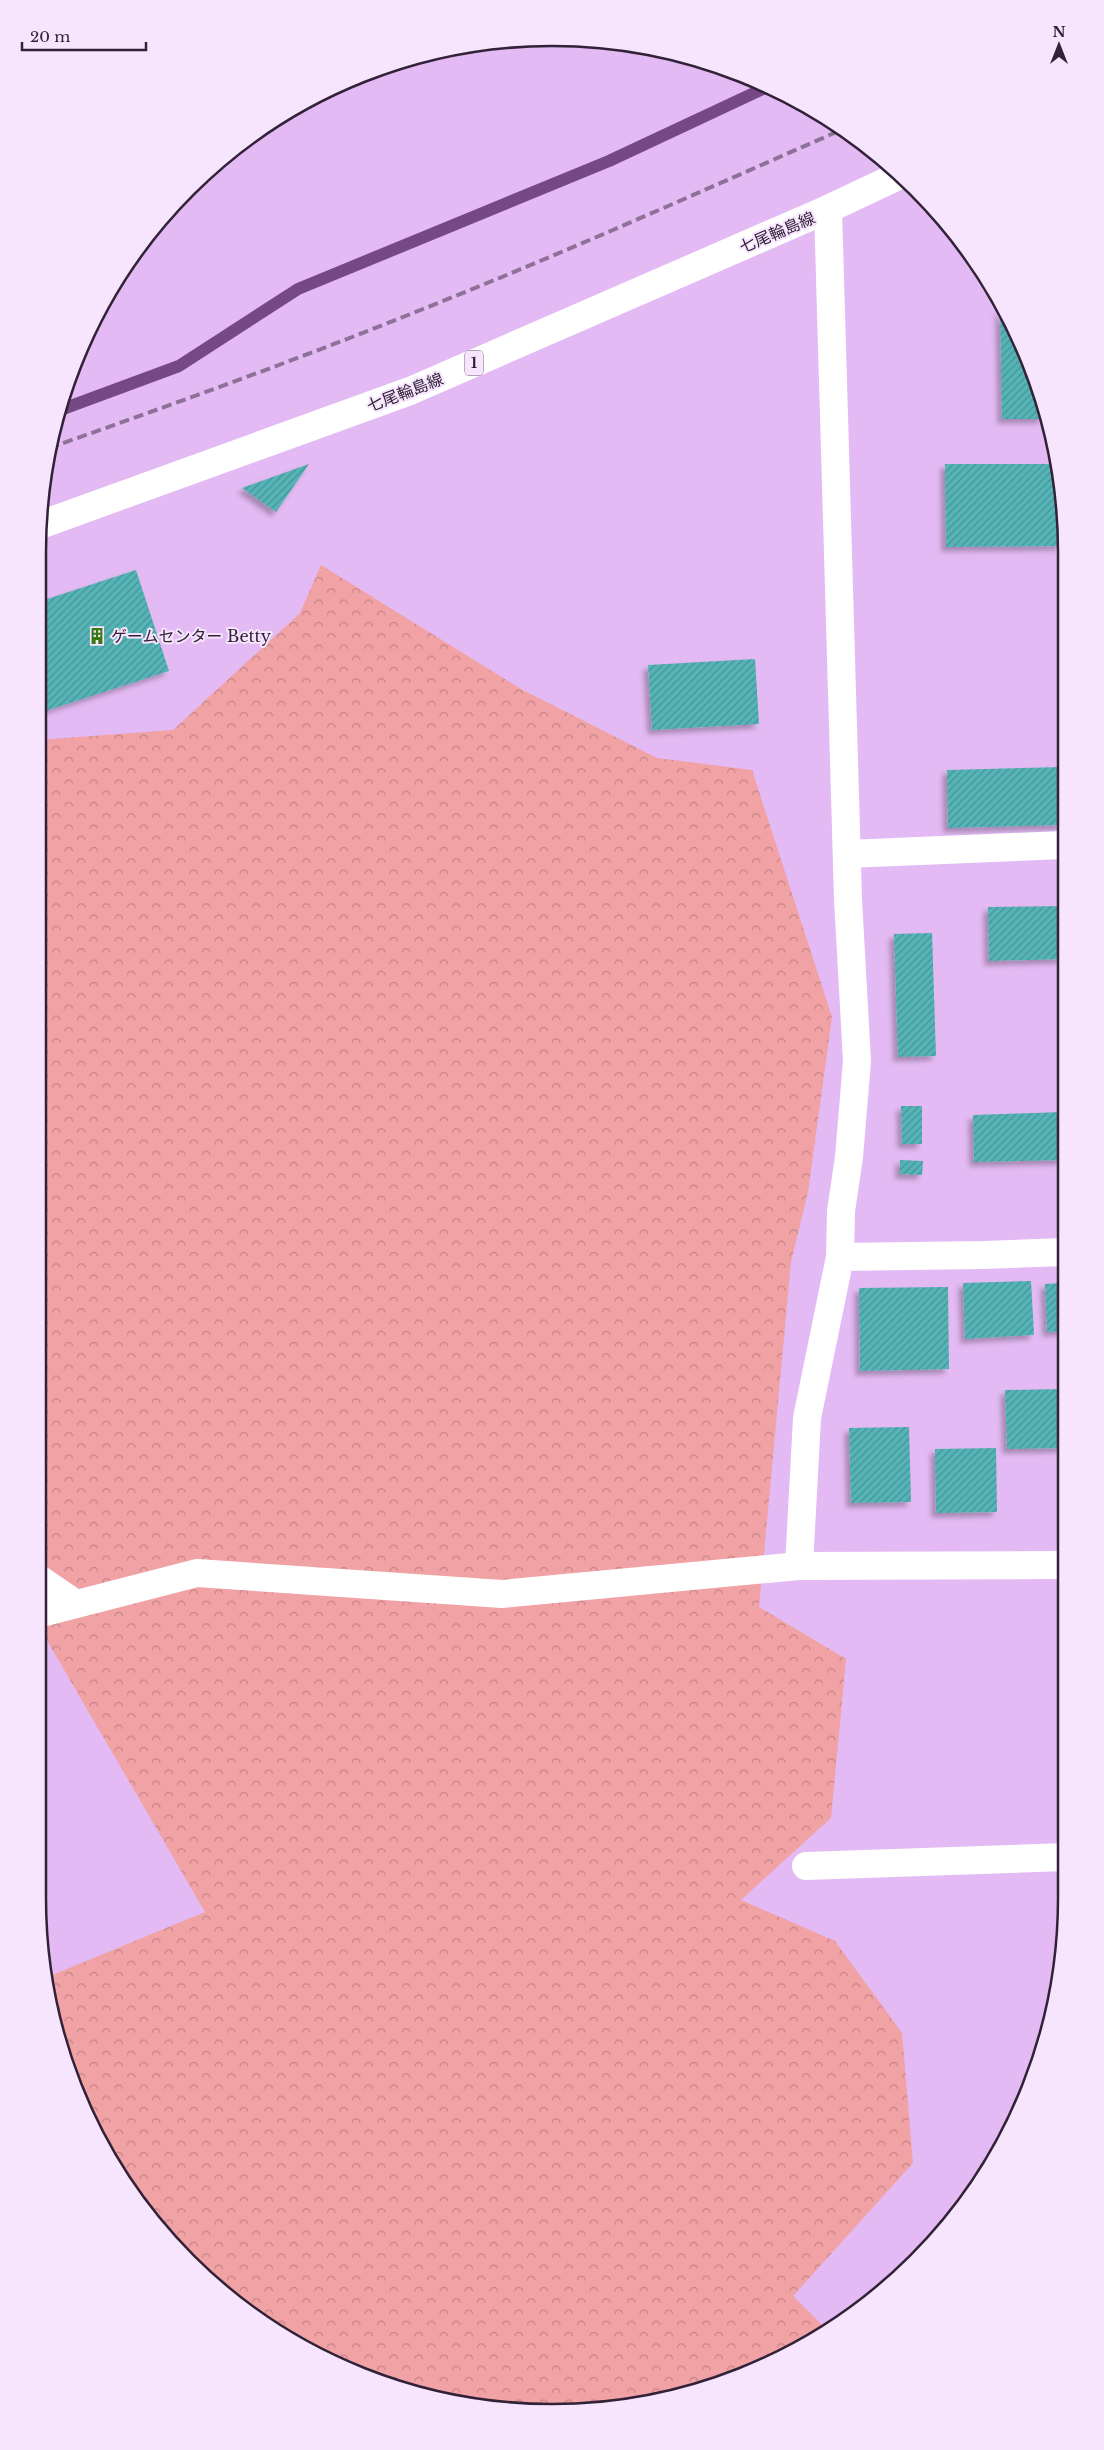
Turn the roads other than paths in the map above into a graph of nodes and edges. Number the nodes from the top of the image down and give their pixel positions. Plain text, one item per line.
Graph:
1 (893, 179) edge
2 (828, 210) junction
3 (47, 523) edge
4 (1058, 845) edge
5 (847, 854) junction
6 (1058, 1252) edge
7 (840, 1257) junction
8 (1058, 1564) edge
9 (799, 1566) junction
10 (46, 1583) edge
11 (76, 1604) junction
12 (46, 1612) edge
13 (1058, 1857) edge
14 (806, 1866) dead end

1 - 2 street, 七尾輪島線 / 1
2 - 3 street, 七尾輪島線 / 1
2 - 5 street
4 - 5 street
5 - 7 street
6 - 7 street
7 - 9 street
8 - 9 street
9 - 11 street
10 - 11 street
11 - 12 street
13 - 14 street

